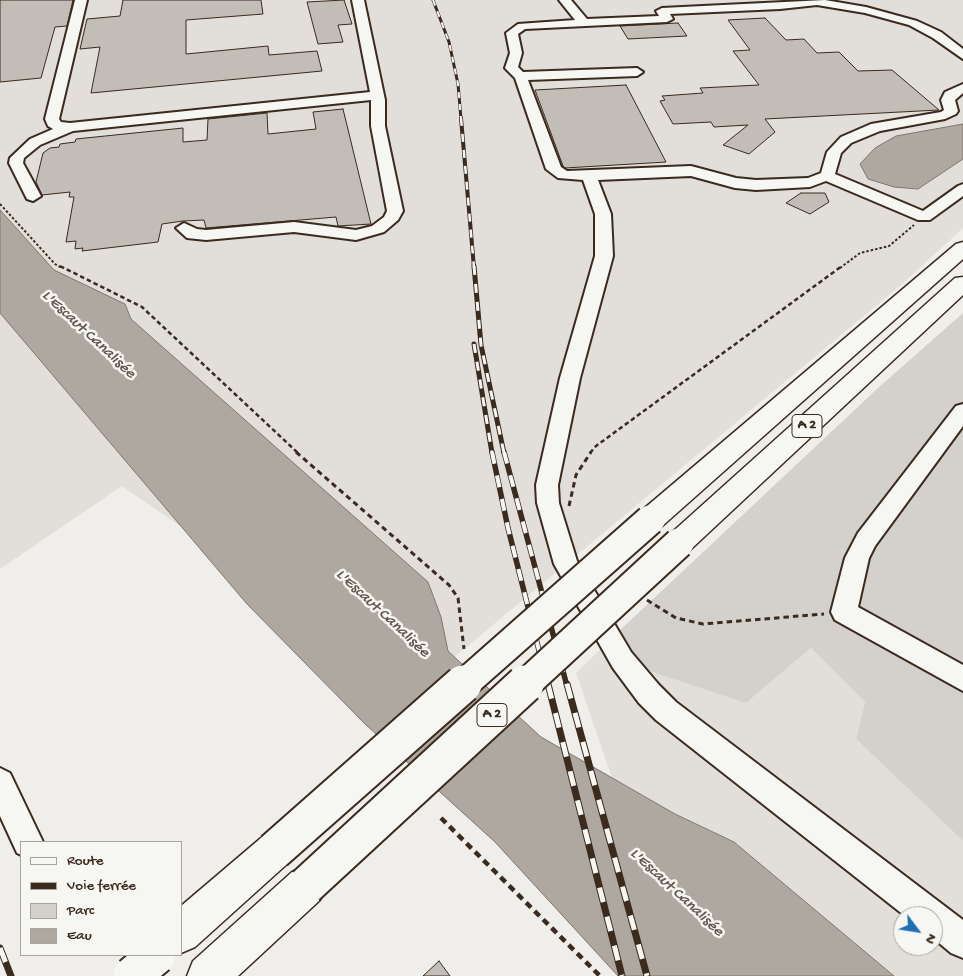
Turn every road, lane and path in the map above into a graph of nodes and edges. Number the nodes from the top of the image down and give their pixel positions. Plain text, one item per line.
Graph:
1 (81, 0) edge
2 (358, 0) edge
3 (565, 0) edge
4 (811, 1) edge
5 (838, 3) edge
6 (584, 23) junction
7 (963, 56) edge
8 (638, 72) dead end
9 (520, 76) junction
10 (963, 88) edge
11 (377, 95) junction
12 (70, 127) junction
13 (588, 176) junction
14 (826, 176) junction
15 (963, 189) edge
16 (32, 196) dead end
17 (0, 204) edge
18 (924, 217) junction
19 (184, 228) dead end
20 (963, 248) edge
21 (963, 283) edge
22 (963, 411) edge
23 (568, 512) dead end
24 (646, 599) dead end
25 (844, 612) junction
26 (464, 649) dead end
27 (963, 679) edge
28 (0, 783) edge
29 (441, 818) dead end
30 (28, 841) edge
31 (918, 906) edge
32 (943, 925) edge
33 (182, 932) edge
34 (963, 940) edge
35 (145, 956) edge
36 (155, 956) edge
37 (132, 976) edge
38 (164, 976) edge
39 (208, 976) edge
40 (600, 976) edge

1 - 12 street
2 - 11 street
3 - 6 street
4 - 5 street
4 - 6 street
5 - 7 street
6 - 9 street
8 - 9 street
9 - 13 street
10 - 14 street
11 - 12 street
11 - 19 street
12 - 16 street
13 - 14 street
13 - 31 street
14 - 18 street
15 - 18 street
17 - 26 path
18 - 23 path
20 - 33 highway, A 2, bridge
21 - 39 highway, A 2, bridge
22 - 25 street
24 - 25 path
25 - 27 street
28 - 30 street
29 - 40 path
32 - 34 street
35 - 38 street
36 - 37 highway, bridge

